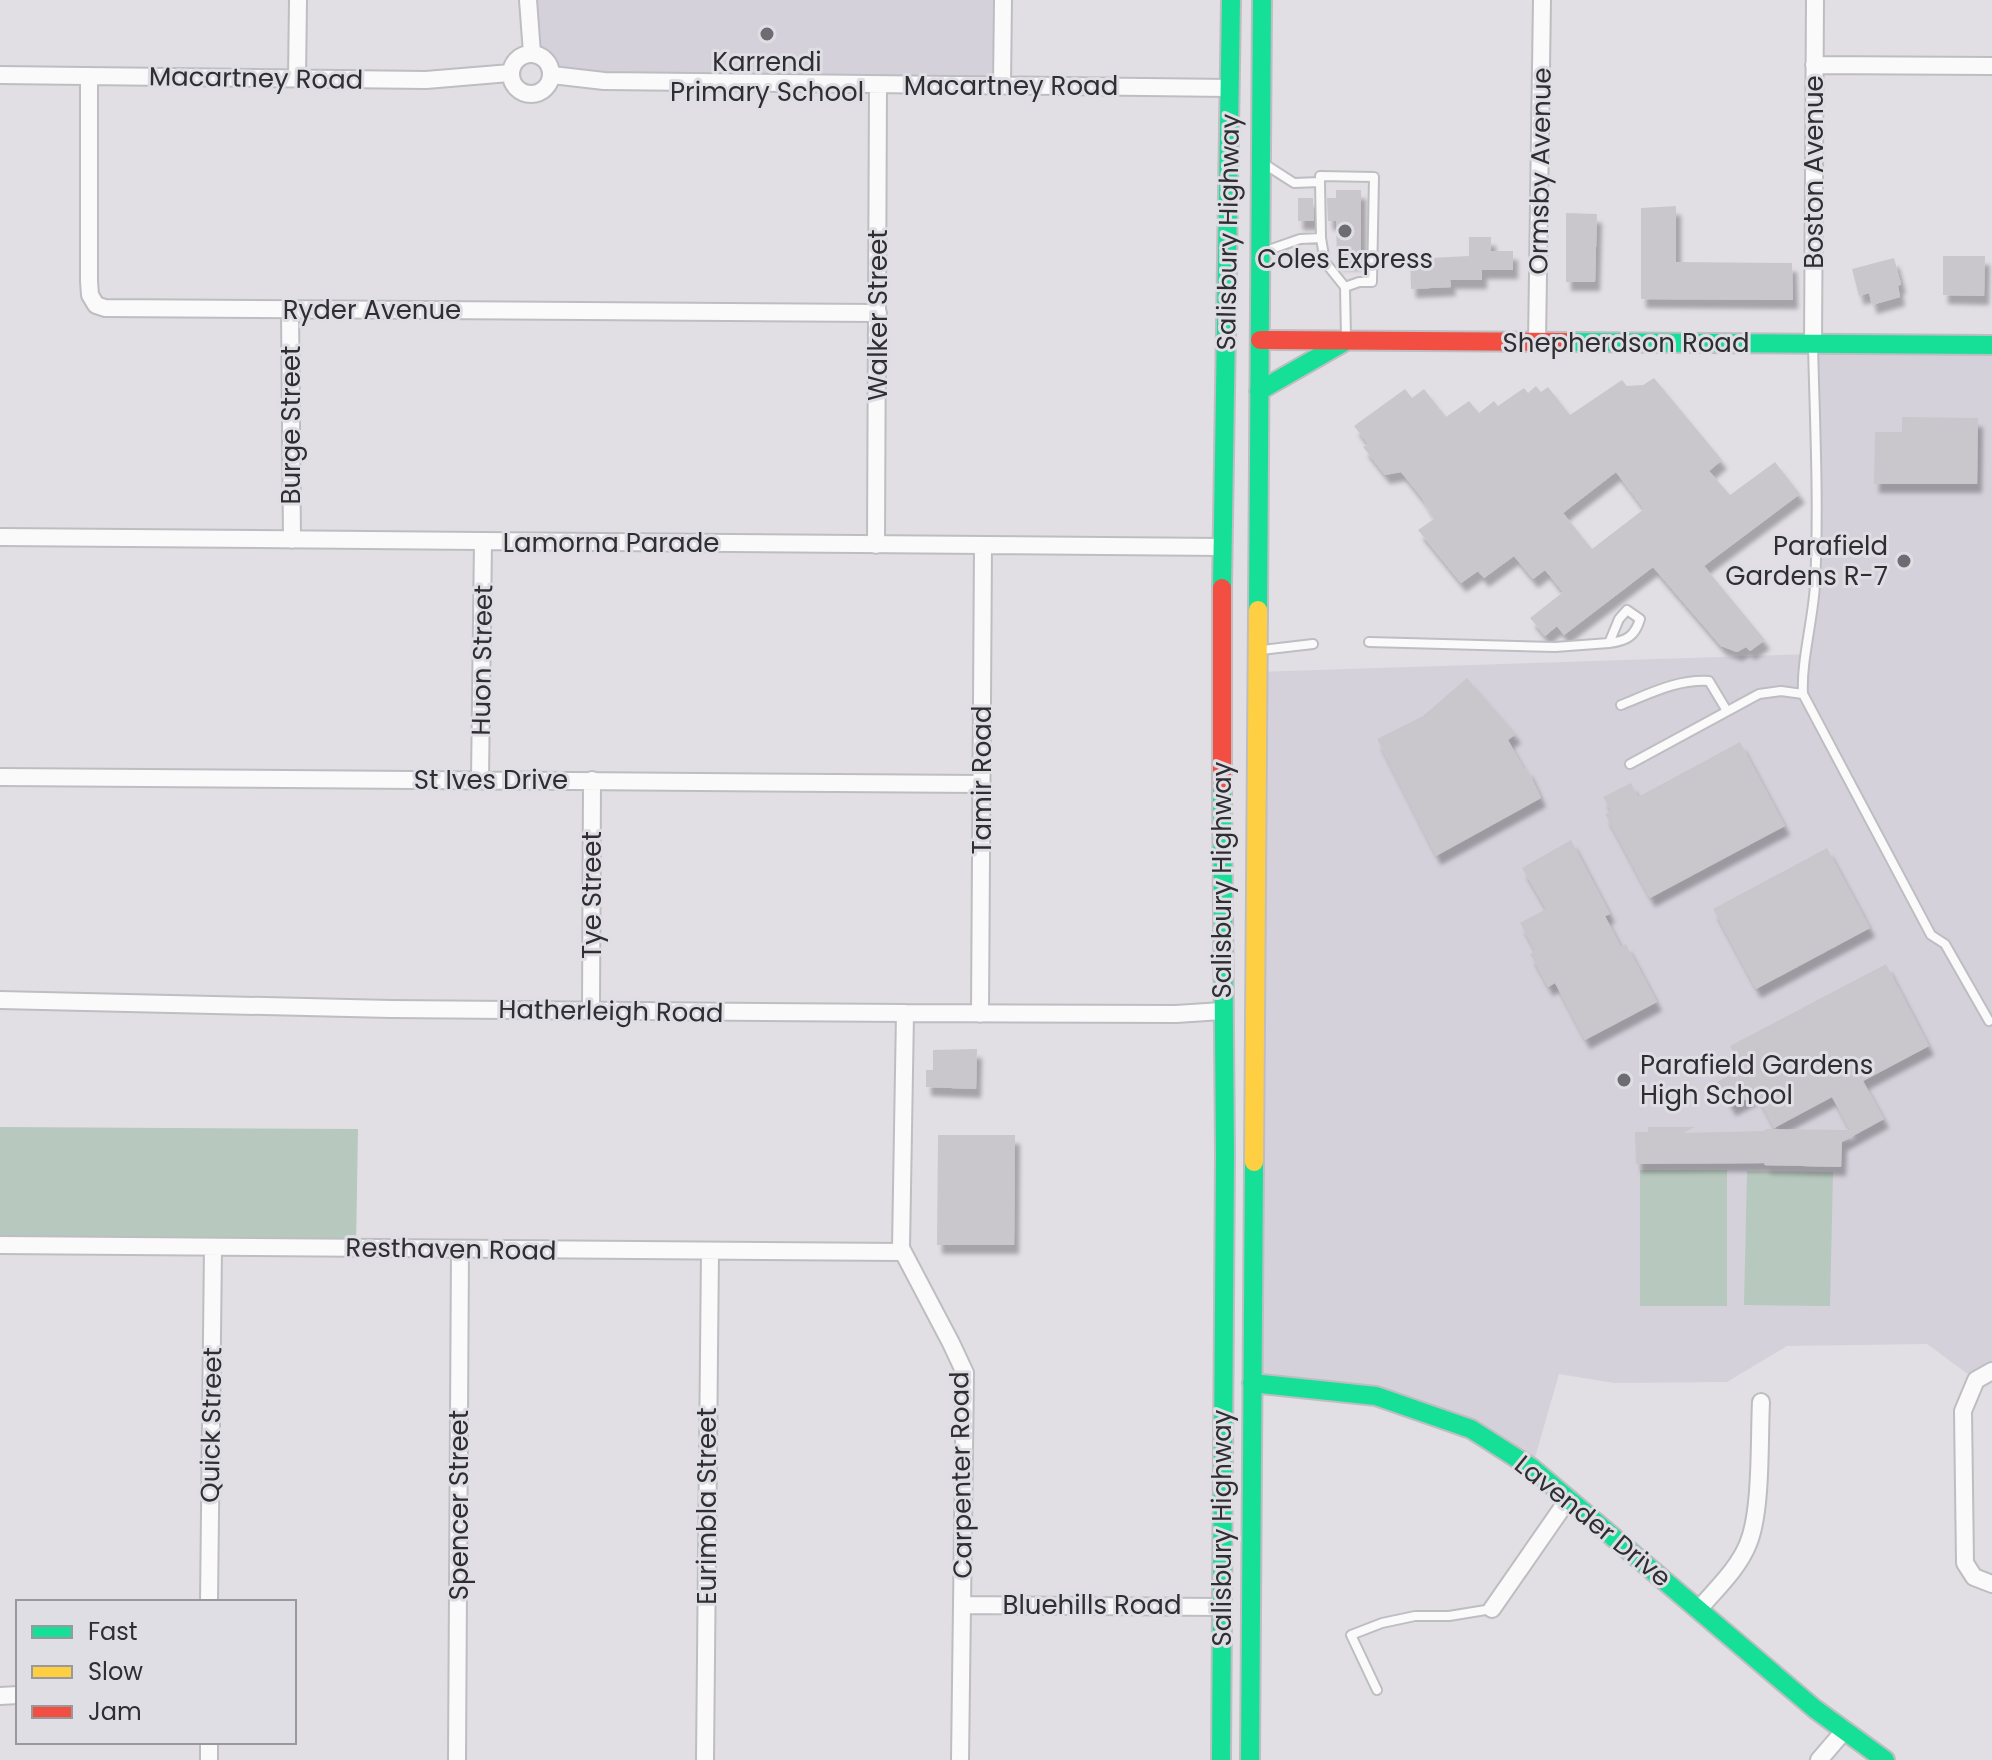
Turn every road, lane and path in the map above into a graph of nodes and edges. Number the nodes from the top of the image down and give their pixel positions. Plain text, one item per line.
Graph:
1 (298, 0) edge
2 (528, 0) edge
3 (1003, 0) edge
4 (1231, 0) edge
5 (1262, 0) edge
6 (1542, 0) edge
7 (1815, 0) edge
8 (532, 53) junction
9 (1814, 65) junction
10 (1992, 66) edge
11 (511, 73) junction
12 (0, 75) edge
13 (552, 75) junction
14 (89, 76) junction
15 (297, 78) junction
16 (1002, 84) junction
17 (878, 85) junction
18 (1230, 88) junction
19 (1262, 88) junction
20 (1262, 163) junction
21 (1320, 182) junction
22 (1321, 238) junction
23 (1265, 251) junction
24 (1345, 287) junction
25 (290, 310) junction
26 (878, 313) junction
27 (1227, 340) junction
28 (1268, 340) junction
29 (1346, 341) junction
30 (1537, 343) junction
31 (1813, 345) junction
32 (1992, 345) edge
33 (1259, 391) junction
34 (0, 537) edge
35 (292, 540) junction
36 (483, 541) junction
37 (876, 545) junction
38 (983, 546) junction
39 (1222, 547) junction
40 (1369, 642) dead end
41 (1609, 643) dead end
42 (1313, 644) dead end
43 (1258, 651) junction
44 (1803, 694) junction
45 (1621, 705) dead end
46 (1727, 711) junction
47 (1630, 764) dead end
48 (0, 777) edge
49 (480, 779) junction
50 (592, 780) junction
51 (982, 784) junction
52 (0, 1000) edge
53 (591, 1011) junction
54 (1222, 1011) junction
55 (1255, 1011) junction
56 (905, 1013) junction
57 (980, 1014) junction
58 (1989, 1021) dead end
59 (0, 1245) edge
60 (213, 1247) junction
61 (460, 1249) junction
62 (710, 1251) junction
63 (902, 1252) junction
64 (1992, 1371) edge
65 (1252, 1383) junction
66 (1223, 1384) junction
67 (1761, 1402) dead end
68 (1569, 1498) junction
69 (1992, 1584) edge
70 (209, 1600) edge
71 (963, 1605) junction
72 (1250, 1606) junction
73 (1221, 1607) junction
74 (1492, 1609) joint
75 (1699, 1609) junction
76 (1377, 1690) dead end
77 (1844, 1731) junction
78 (457, 1760) edge
79 (705, 1760) edge
80 (960, 1760) edge
81 (1221, 1760) edge
82 (1250, 1760) edge
83 (1819, 1760) edge
84 (1885, 1760) edge

1 - 15 street
2 - 8 street
3 - 16 street
4 - 18 main road, Salisbury Highway
5 - 19 main road, Salisbury Highway
6 - 30 street, Ormsby Avenue
7 - 9 street, Boston Avenue
8 - 11 street
8 - 13 street
9 - 10 street
9 - 31 street, Boston Avenue
11 - 13 street
11 - 15 street, Macartney Road
12 - 14 street, Macartney Road
13 - 17 street, Macartney Road
14 - 15 street, Macartney Road
14 - 25 street, Ryder Avenue
16 - 17 street, Macartney Road
16 - 18 street, Macartney Road
17 - 26 street, Walker Street
18 - 19 main road
18 - 27 main road, Salisbury Highway
19 - 20 main road, Salisbury Highway
20 - 21 lane
20 - 23 main road, Salisbury Highway
21 - 22 lane
21 - 24 lane
22 - 23 lane
22 - 24 lane
23 - 28 main road, Salisbury Highway
24 - 29 lane
25 - 26 street, Ryder Avenue
25 - 35 street, Burge Street
26 - 37 street, Walker Street
27 - 28 main road, Shepherdson Road
27 - 39 main road, Salisbury Highway
28 - 29 main road, Shepherdson Road
28 - 33 main road, Salisbury Highway
29 - 30 main road, Shepherdson Road
29 - 33 main road
30 - 31 main road, Shepherdson Road
31 - 32 main road, Shepherdson Road
31 - 44 lane
33 - 43 main road, Salisbury Highway
34 - 35 street, Lamorna Parade
35 - 36 street, Lamorna Parade
36 - 37 street, Lamorna Parade
36 - 49 street, Huon Street
37 - 38 street, Lamorna Parade
38 - 39 street, Lamorna Parade
38 - 51 street, Tamir Road
39 - 54 main road, Salisbury Highway
40 - 41 lane
42 - 43 lane
43 - 55 main road, Salisbury Highway
44 - 46 lane
44 - 58 lane
45 - 46 lane
46 - 47 lane
48 - 49 street, St Ives Drive
49 - 50 street, St Ives Drive
50 - 51 street, St Ives Drive
50 - 53 street, Tye Street
51 - 57 street, Tamir Road
52 - 53 street, Hatherleigh Road
53 - 56 street, Hatherleigh Road
54 - 55 main road
54 - 57 street, Hatherleigh Road
54 - 66 main road, Salisbury Highway
55 - 65 main road, Salisbury Highway
56 - 57 street, Hatherleigh Road
56 - 63 street, Carpenter Road
59 - 60 street, Resthaven Road
60 - 61 street, Resthaven Road
60 - 70 street, Quick Street
61 - 62 street, Resthaven Road
61 - 78 street, Spencer Street
62 - 63 street, Resthaven Road
62 - 79 street, Eurimbla Street
63 - 71 street, Carpenter Road
64 - 69 street
65 - 66 main road, Lavender Drive
65 - 68 main road, Lavender Drive
65 - 72 main road, Salisbury Highway
66 - 73 main road, Salisbury Highway
67 - 75 street
68 - 74 street
68 - 75 main road, Lavender Drive
71 - 73 street, Bluehills Road
71 - 80 street, Carpenter Road
72 - 73 main road
72 - 82 main road, Salisbury Highway
73 - 81 main road, Salisbury Highway
74 - 76 lane
75 - 77 main road, Lavender Drive
77 - 83 street
77 - 84 main road, Lavender Drive

